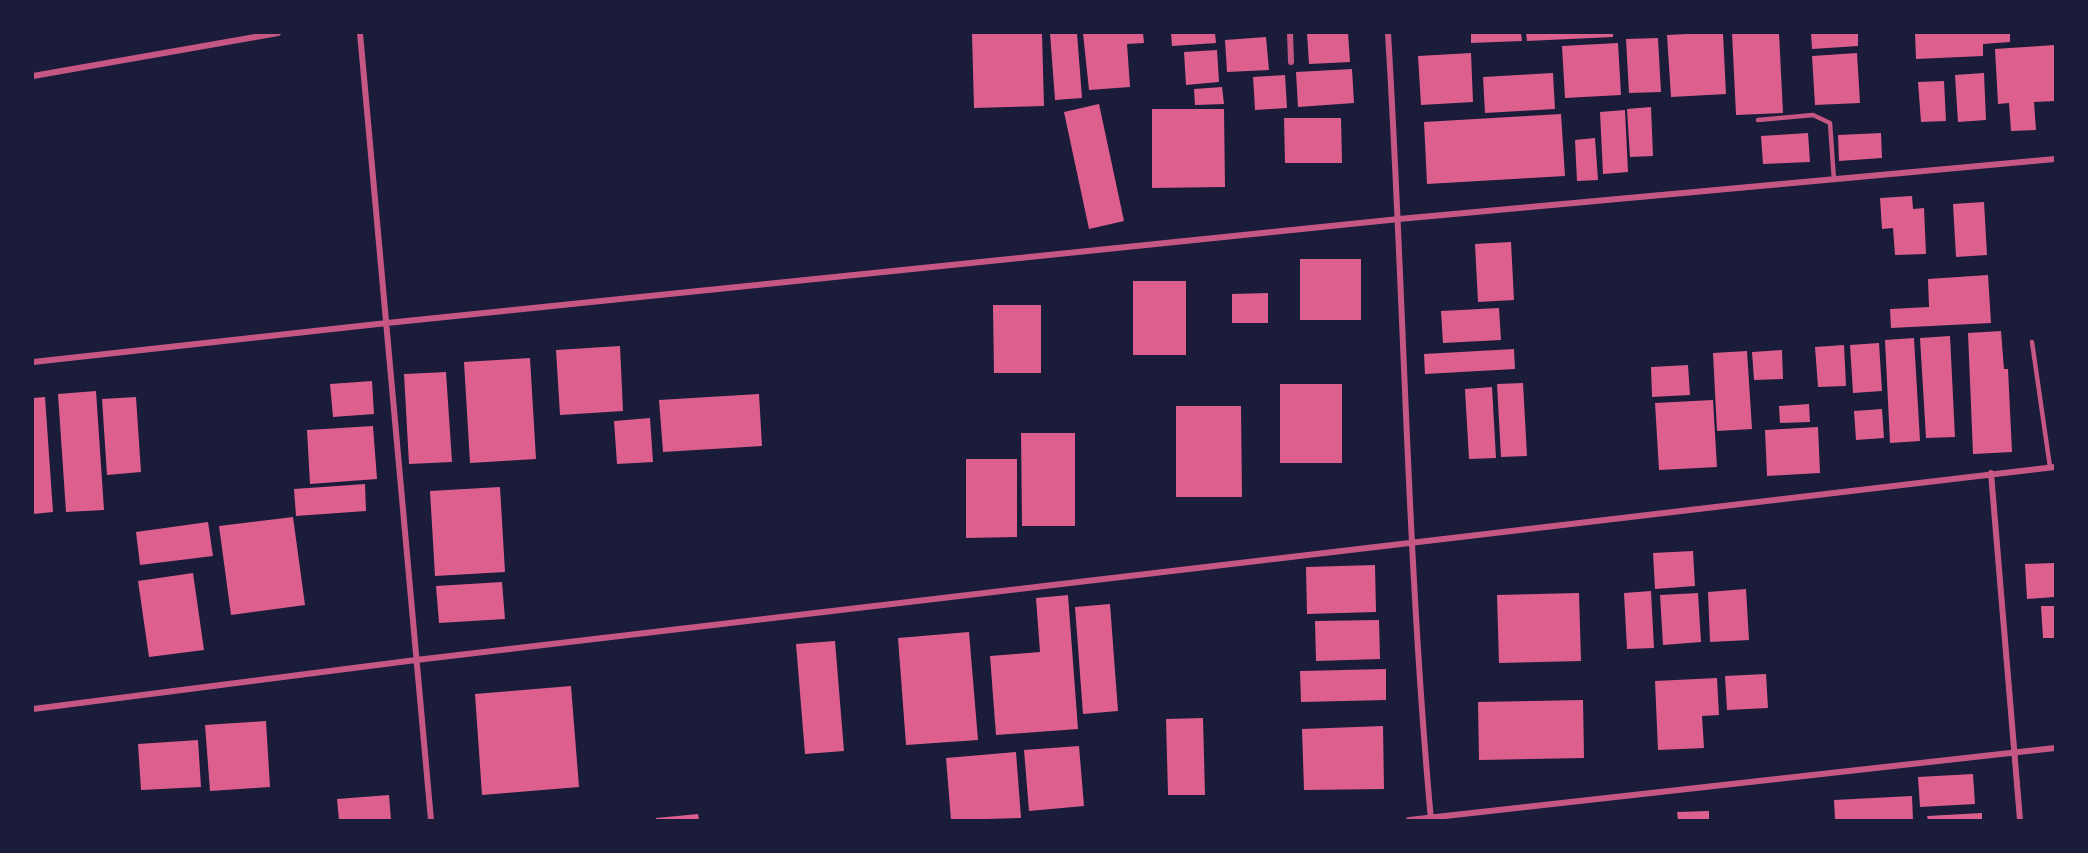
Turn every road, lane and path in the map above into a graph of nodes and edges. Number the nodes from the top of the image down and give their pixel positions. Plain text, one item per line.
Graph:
1 (278, 33) edge
2 (360, 33) edge
3 (1290, 33) edge
4 (1388, 33) edge
5 (1292, 62) dead end
6 (33, 76) edge
7 (1758, 120) dead end
8 (2055, 159) edge
9 (1834, 180) junction
10 (1399, 219) junction
11 (387, 323) junction
12 (2032, 342) dead end
13 (33, 362) edge
14 (2052, 467) edge
15 (1991, 474) junction
16 (1413, 542) junction
17 (416, 660) junction
18 (33, 709) edge
19 (2055, 748) edge
20 (2013, 753) junction
21 (1430, 819) edge
22 (431, 820) edge
23 (1409, 820) edge
24 (2020, 820) edge

1 - 6 street
2 - 11 street
3 - 5 street
4 - 10 street
7 - 9 lane
8 - 9 street
9 - 10 street
10 - 11 street
10 - 16 street
11 - 13 street
11 - 17 street
12 - 14 lane
14 - 15 street
15 - 16 street
15 - 20 street
16 - 17 street
16 - 21 street
17 - 18 street
17 - 22 street
19 - 20 street
20 - 21 street
20 - 24 street
21 - 23 street

